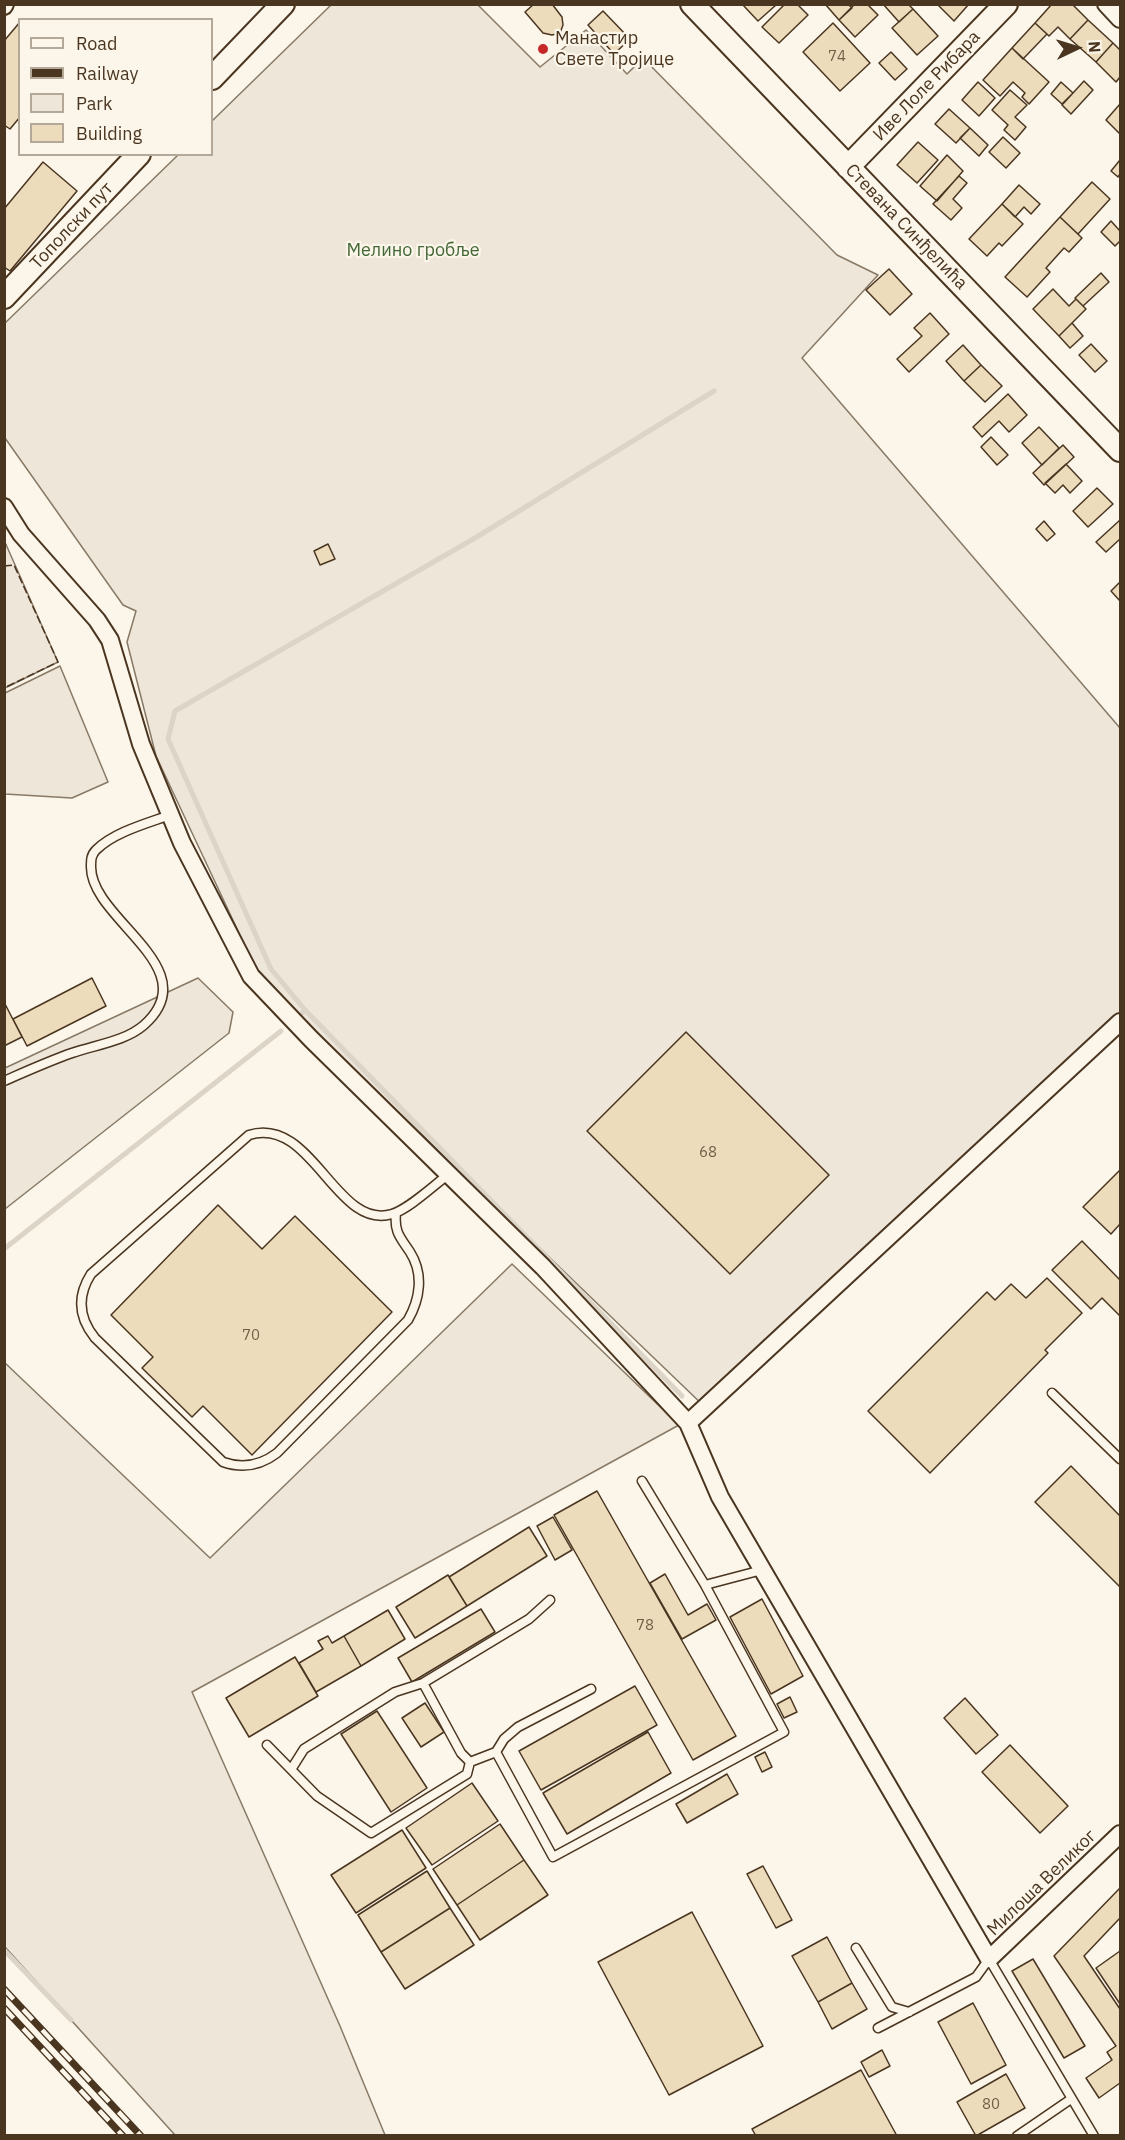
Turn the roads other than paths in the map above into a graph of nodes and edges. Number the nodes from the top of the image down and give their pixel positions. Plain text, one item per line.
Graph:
1 (283, 4) edge
2 (692, 4) edge
3 (1006, 4) edge
4 (1106, 4) edge
5 (1120, 19) edge
6 (213, 77) edge
7 (137, 156) edge
8 (848, 167) junction
9 (4, 297) edge
10 (1120, 450) edge
11 (4, 507) edge
12 (170, 815) junction
13 (1120, 1022) edge
14 (4, 1081) edge
15 (449, 1174) junction
16 (396, 1213) junction
17 (1052, 1393) dead end
18 (688, 1423) junction
19 (1120, 1459) edge
20 (642, 1481) dead end
21 (762, 1570) junction
22 (705, 1585) junction
23 (550, 1600) dead end
24 (423, 1683) junction
25 (591, 1689) dead end
26 (267, 1745) dead end
27 (496, 1752) junction
28 (471, 1762) junction
29 (292, 1768) junction
30 (1120, 1834) edge
31 (856, 1948) dead end
32 (989, 1959) junction
33 (909, 2012) junction
34 (878, 2028) dead end
35 (1071, 2099) junction
36 (1017, 2136) edge
37 (1094, 2136) edge

1 - 6 street
2 - 8 street, Стевана Синђелића
3 - 8 street, Иве Лоле Рибара
4 - 5 street
7 - 9 street, Тополски пут
8 - 10 street, Стевана Синђелића
11 - 12 street
12 - 14 lane
12 - 15 street
13 - 18 street
15 - 16 lane
15 - 18 street
16 - 16 lane
17 - 19 lane
18 - 21 street
20 - 22 lane
21 - 22 lane
21 - 32 street
22 - 27 lane
23 - 24 lane
24 - 28 lane
24 - 29 lane
25 - 27 lane
26 - 29 lane
27 - 28 lane
28 - 29 lane
30 - 32 street, Милоша Великог
31 - 33 lane
32 - 33 lane
32 - 35 lane
33 - 34 lane
35 - 36 lane
35 - 37 lane

